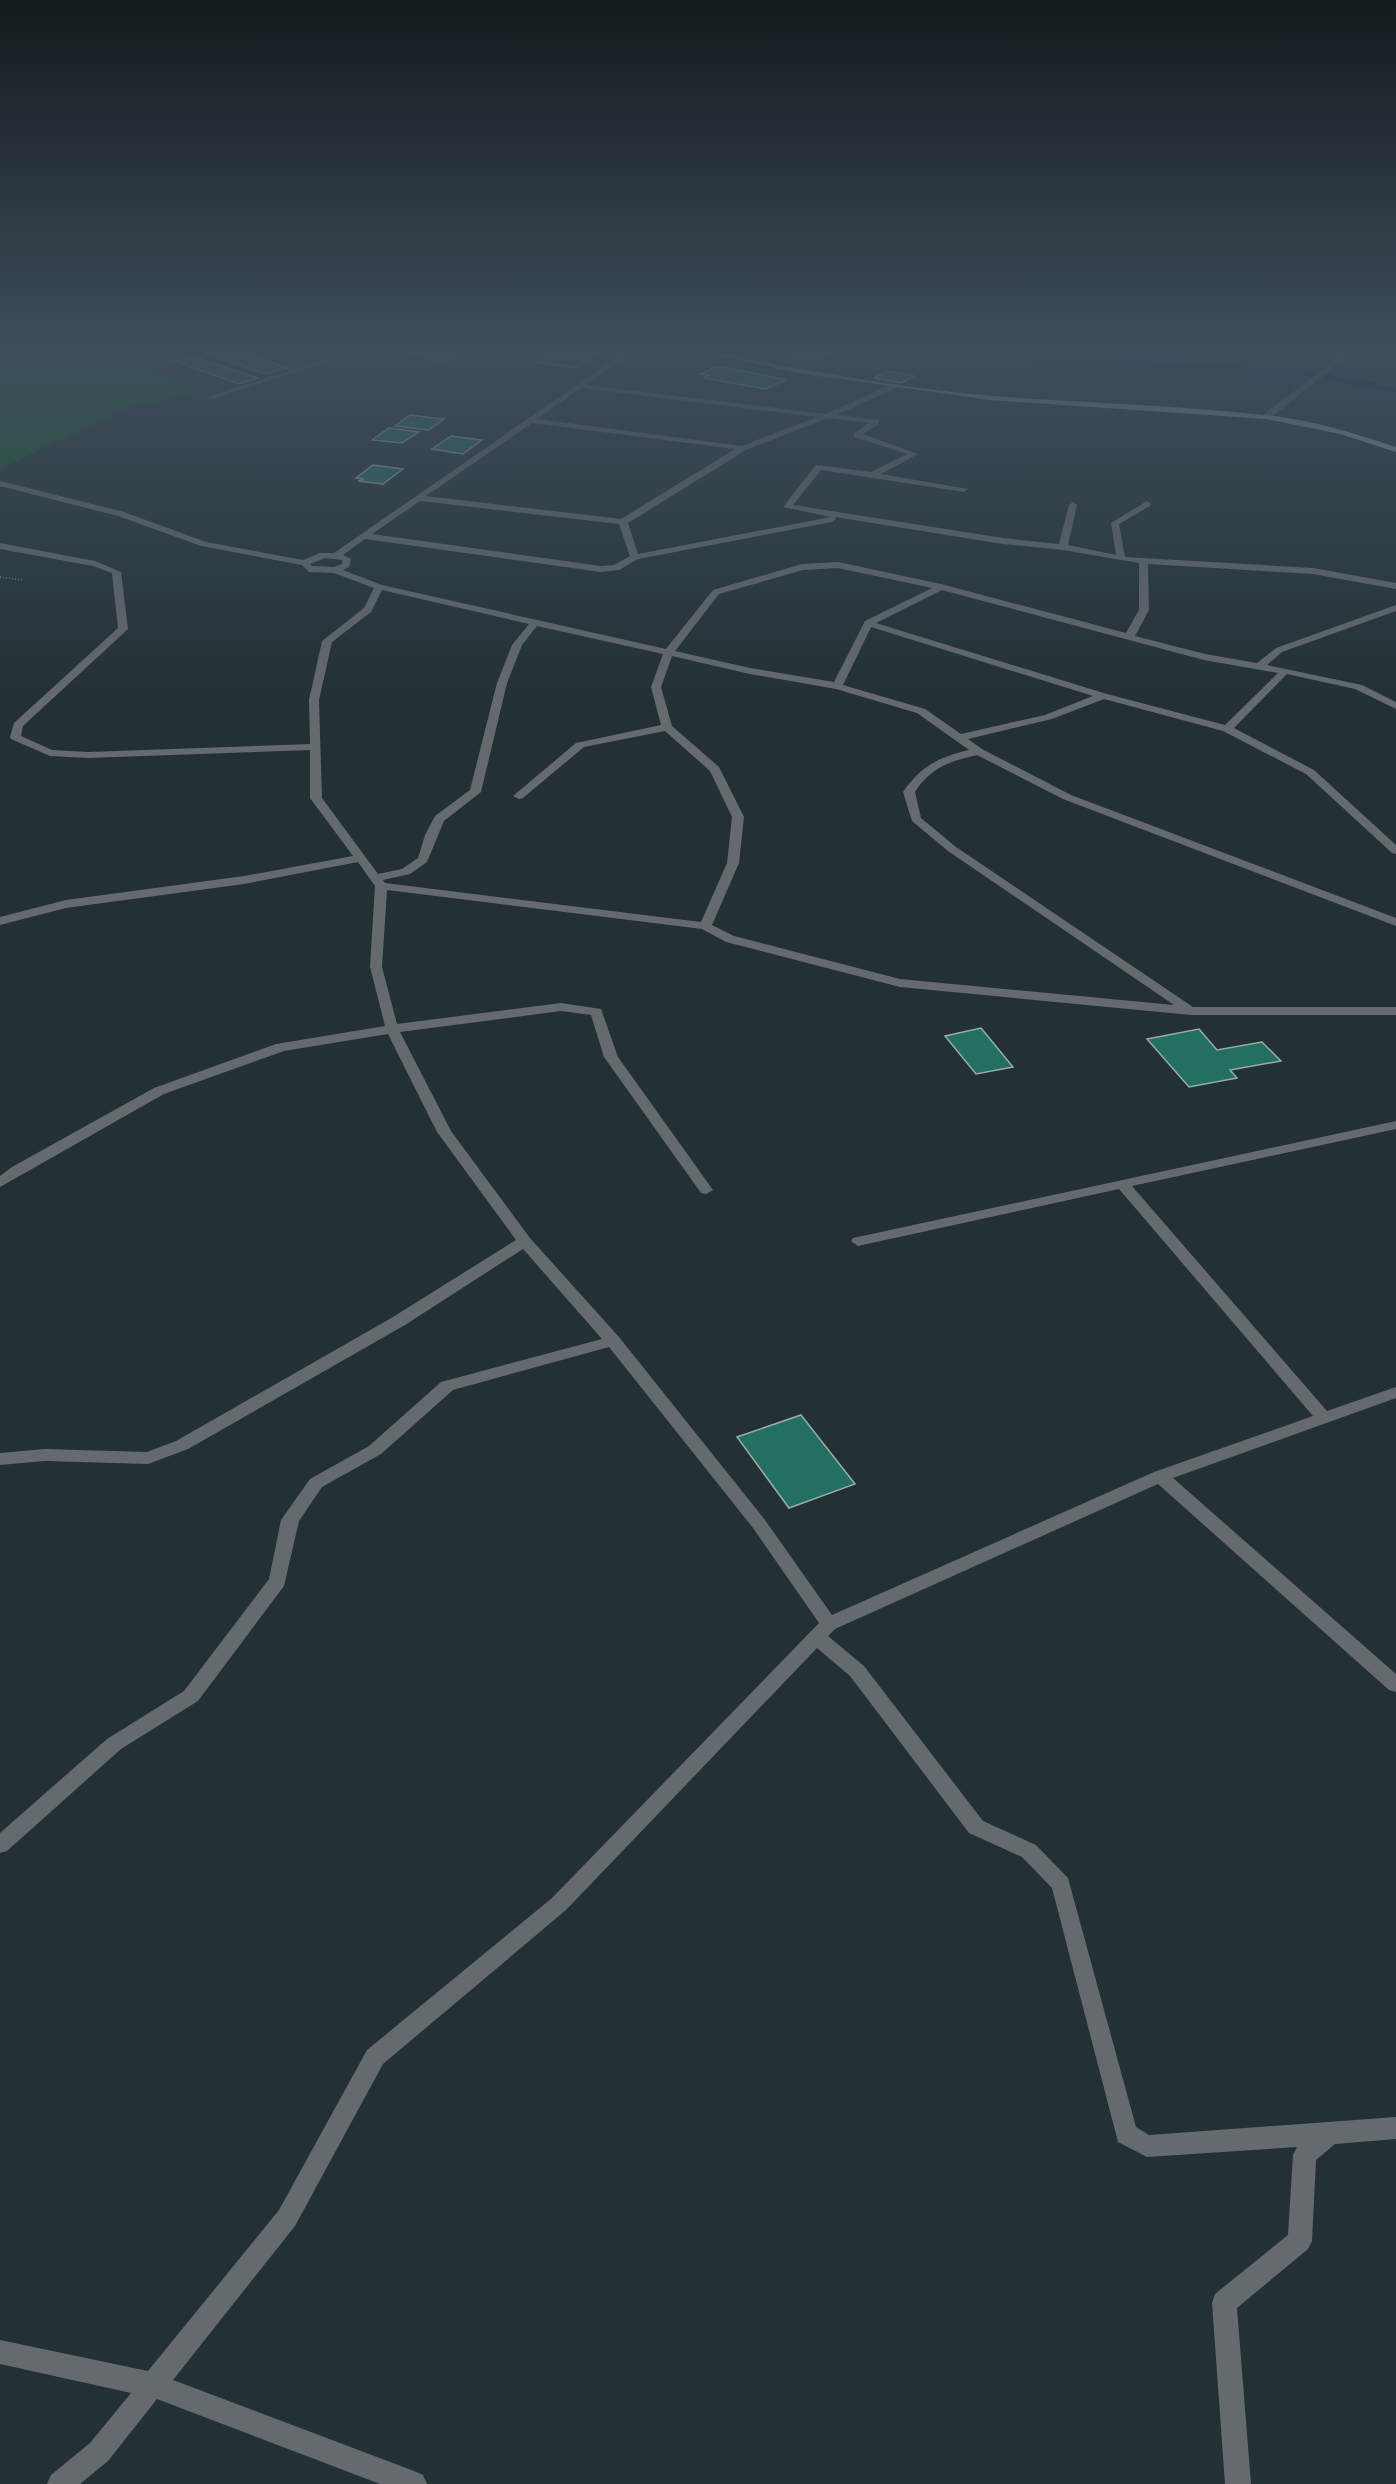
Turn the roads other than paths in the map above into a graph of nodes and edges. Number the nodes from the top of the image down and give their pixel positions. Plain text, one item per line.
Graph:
1 (459, 469) edge
2 (709, 469) edge
3 (817, 469) edge
4 (830, 469) edge
5 (886, 469) edge
6 (872, 476) junction
7 (0, 483) edge
8 (964, 489) dead end
9 (418, 498) junction
10 (1147, 504) dead end
11 (1073, 505) dead end
12 (844, 517) junction
13 (623, 522) junction
14 (365, 536) junction
15 (0, 546) edge
16 (1064, 547) junction
17 (635, 557) junction
18 (1121, 559) junction
19 (1143, 560) junction
20 (305, 562) junction
21 (335, 563) junction
22 (1396, 586) edge
23 (379, 587) junction
24 (941, 587) junction
25 (1396, 608) edge
26 (535, 622) junction
27 (868, 623) junction
28 (1129, 638) junction
29 (669, 652) junction
30 (1260, 666) junction
31 (1285, 671) junction
32 (837, 686) junction
33 (1396, 693) edge
34 (1103, 696) junction
35 (1383, 698) junction
36 (1396, 706) edge
37 (667, 727) junction
38 (1227, 729) junction
39 (960, 738) junction
40 (314, 747) junction
41 (978, 751) junction
42 (519, 796) dead end
43 (1396, 850) edge
44 (362, 858) junction
45 (378, 882) junction
46 (0, 921) edge
47 (1396, 922) edge
48 (705, 926) junction
49 (1191, 1011) junction
50 (1396, 1011) edge
51 (392, 1029) junction
52 (1396, 1125) edge
53 (0, 1183) edge
54 (1121, 1183) junction
55 (706, 1190) dead end
56 (525, 1241) junction
57 (858, 1241) dead end
58 (614, 1341) junction
59 (1396, 1392) edge
60 (1323, 1417) junction
61 (0, 1459) edge
62 (1160, 1476) junction
63 (823, 1630) junction
64 (1396, 1685) edge
65 (0, 1845) edge
66 (1396, 2128) edge
67 (1330, 2134) junction
68 (0, 2352) edge
69 (153, 2385) junction
70 (60, 2484) edge
71 (414, 2484) edge
72 (1238, 2484) edge

1 - 9 street
2 - 13 street
3 - 12 street
4 - 6 street
5 - 6 street
6 - 8 street
7 - 20 street
9 - 13 street
9 - 14 street
10 - 18 street
11 - 16 street
12 - 16 street
12 - 17 street
13 - 17 street
14 - 17 street
14 - 21 street
15 - 40 street
16 - 18 street
18 - 19 street
19 - 22 street
19 - 28 street
20 - 21 street
20 - 21 street
21 - 23 street
23 - 26 street
23 - 40 street
24 - 27 street
24 - 28 street
24 - 29 street
25 - 30 street
26 - 29 street
26 - 45 street
27 - 32 street
27 - 34 street
28 - 30 street
29 - 32 street
29 - 37 street
30 - 31 street
31 - 35 street
31 - 38 street
32 - 39 street
33 - 35 street
34 - 38 street
34 - 39 street
35 - 36 street
37 - 42 street
37 - 48 street
38 - 43 street
39 - 41 street
40 - 44 street
41 - 47 street
41 - 49 street
44 - 45 street
44 - 46 street
45 - 48 street
45 - 51 street
48 - 49 street
49 - 50 street
51 - 53 street
51 - 55 street
51 - 56 street
52 - 54 street
54 - 57 street
54 - 60 street
56 - 58 street
56 - 61 street
58 - 63 street
58 - 65 street
59 - 60 street
60 - 62 street
62 - 63 street
62 - 64 street
63 - 67 street
63 - 69 street
66 - 67 street
67 - 72 street
68 - 69 street
69 - 70 street
69 - 71 street

